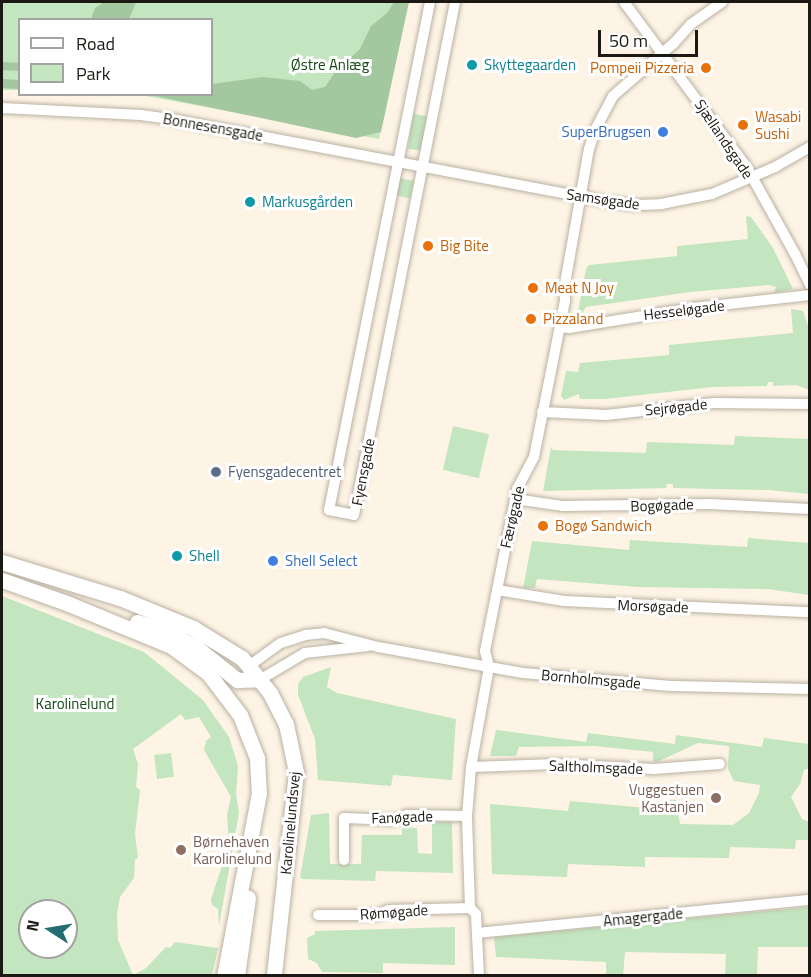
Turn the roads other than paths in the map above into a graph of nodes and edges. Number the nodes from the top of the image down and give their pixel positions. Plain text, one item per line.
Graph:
1 (430, 2) edge
2 (455, 2) edge
3 (624, 2) edge
4 (722, 2) edge
5 (662, 53) junction
6 (2, 108) edge
7 (810, 147) edge
8 (398, 162) junction
9 (422, 167) junction
10 (751, 178) junction
11 (582, 197) junction
12 (810, 285) edge
13 (810, 295) edge
14 (560, 327) junction
15 (810, 404) edge
16 (542, 412) junction
17 (515, 499) junction
18 (810, 508) edge
19 (2, 562) edge
20 (2, 580) edge
21 (497, 590) junction
22 (69, 604) junction
23 (810, 612) edge
24 (374, 646) junction
25 (249, 666) junction
26 (489, 667) junction
27 (261, 679) junction
28 (237, 680) junction
29 (810, 690) edge
30 (234, 704) junction
31 (720, 764) dead end
32 (471, 767) junction
33 (467, 816) junction
34 (256, 820) junction
35 (344, 860) dead end
36 (810, 900) edge
37 (470, 908) junction
38 (318, 915) dead end
39 (477, 933) junction
40 (274, 974) edge
41 (224, 975) edge
42 (237, 975) edge
43 (479, 975) edge

1 - 8 street, Fyensgade
2 - 9 street, Fyensgade
3 - 5 street, Sjællandsgade
4 - 5 street, Færøgade
5 - 10 street, Sjællandsgade
5 - 11 street, Færøgade
6 - 8 street, Bonnesensgade
7 - 10 street, Samsøgade
8 - 9 street, Bonnesensgade
8 - 9 street, Fyensgade
9 - 11 street, Samsøgade
10 - 11 street, Samsøgade
10 - 12 street, Sjællandsgade
11 - 14 street, Færøgade
13 - 14 street, Hesseløgade
14 - 16 street, Færøgade
15 - 16 street, Sejrøgade
16 - 17 street, Færøgade
17 - 18 street, Bogøgade
17 - 21 street, Færøgade
19 - 25 main road, Karolinelundsvej
20 - 22 main road
21 - 23 street, Morsøgade
21 - 26 street, Færøgade
22 - 28 main road
22 - 30 main road
24 - 25 street, Bornholmsgade
24 - 26 street, Bornholmsgade
24 - 27 street, Bornholmsgade
25 - 27 main road, Karolinelundsvej
25 - 28 main road
26 - 29 street, Bornholmsgade
26 - 32 street, Færøgade
27 - 28 main road
27 - 40 main road, Karolinelundsvej
28 - 30 main road
30 - 34 main road
31 - 32 street, Saltholmsgade
32 - 33 street, Færøgade
33 - 35 street, Fanøgade
33 - 37 street, Færøgade
34 - 41 main road
34 - 42 main road
36 - 39 street, Amagergade
37 - 38 street, Rømøgade
37 - 39 street, Færøgade
39 - 43 street, Færøgade

